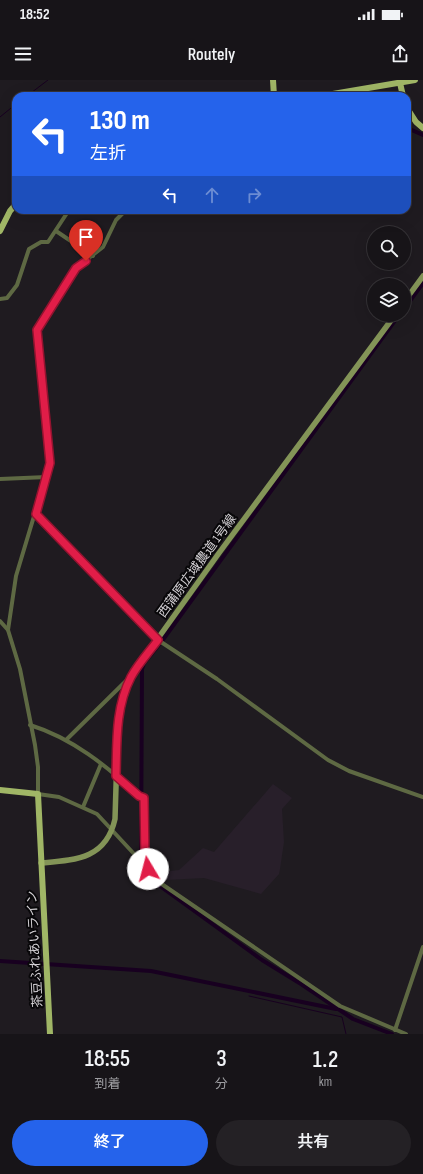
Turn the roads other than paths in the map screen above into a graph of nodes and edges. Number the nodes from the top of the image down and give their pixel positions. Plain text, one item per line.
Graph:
1 (273, 80) edge
2 (415, 80) edge
3 (400, 83) junction
4 (274, 92) edge
5 (346, 92) edge
6 (402, 92) edge
7 (411, 114) edge
8 (423, 128) edge
9 (12, 209) edge
10 (66, 214) edge
11 (122, 214) edge
12 (0, 231) edge
13 (56, 231) junction
14 (93, 256) junction
15 (423, 276) edge
16 (411, 292) edge
17 (0, 299) edge
18 (390, 322) edge
19 (47, 477) junction
20 (0, 479) edge
21 (36, 514) junction
22 (0, 621) edge
23 (8, 630) junction
24 (158, 640) junction
25 (132, 676) junction
26 (30, 725) junction
27 (66, 740) junction
28 (101, 764) junction
29 (116, 776) junction
30 (0, 790) edge
31 (38, 794) junction
32 (423, 797) edge
33 (83, 807) junction
34 (113, 830) junction
35 (145, 858) junction
36 (41, 863) junction
37 (423, 947) edge
38 (395, 1030) junction
39 (50, 1034) edge
40 (406, 1034) edge

1 - 4 main road
2 - 3 main road
3 - 5 main road
3 - 6 main road
7 - 8 main road
9 - 12 main road
10 - 13 street
11 - 14 street
13 - 14 street
13 - 17 street
14 - 19 street
15 - 16 street
18 - 24 street, 西蒲原広域農道 1号線
19 - 20 street
19 - 21 street
21 - 23 street
21 - 24 street
22 - 23 street
23 - 26 street
24 - 25 street, 西蒲原広域農道 1号線
24 - 32 street
25 - 27 street
25 - 29 street, 西蒲原広域農道 1号線
26 - 27 street
26 - 31 street
27 - 28 street
28 - 29 street
28 - 33 street
29 - 34 street, 西蒲原広域農道 1号線
29 - 35 street
30 - 31 main road
31 - 33 street
31 - 36 main road, 茶豆ふれあいライン
33 - 34 street
34 - 35 street
34 - 36 street
35 - 38 street
36 - 39 main road, 茶豆ふれあいライン
37 - 38 street
38 - 40 street

